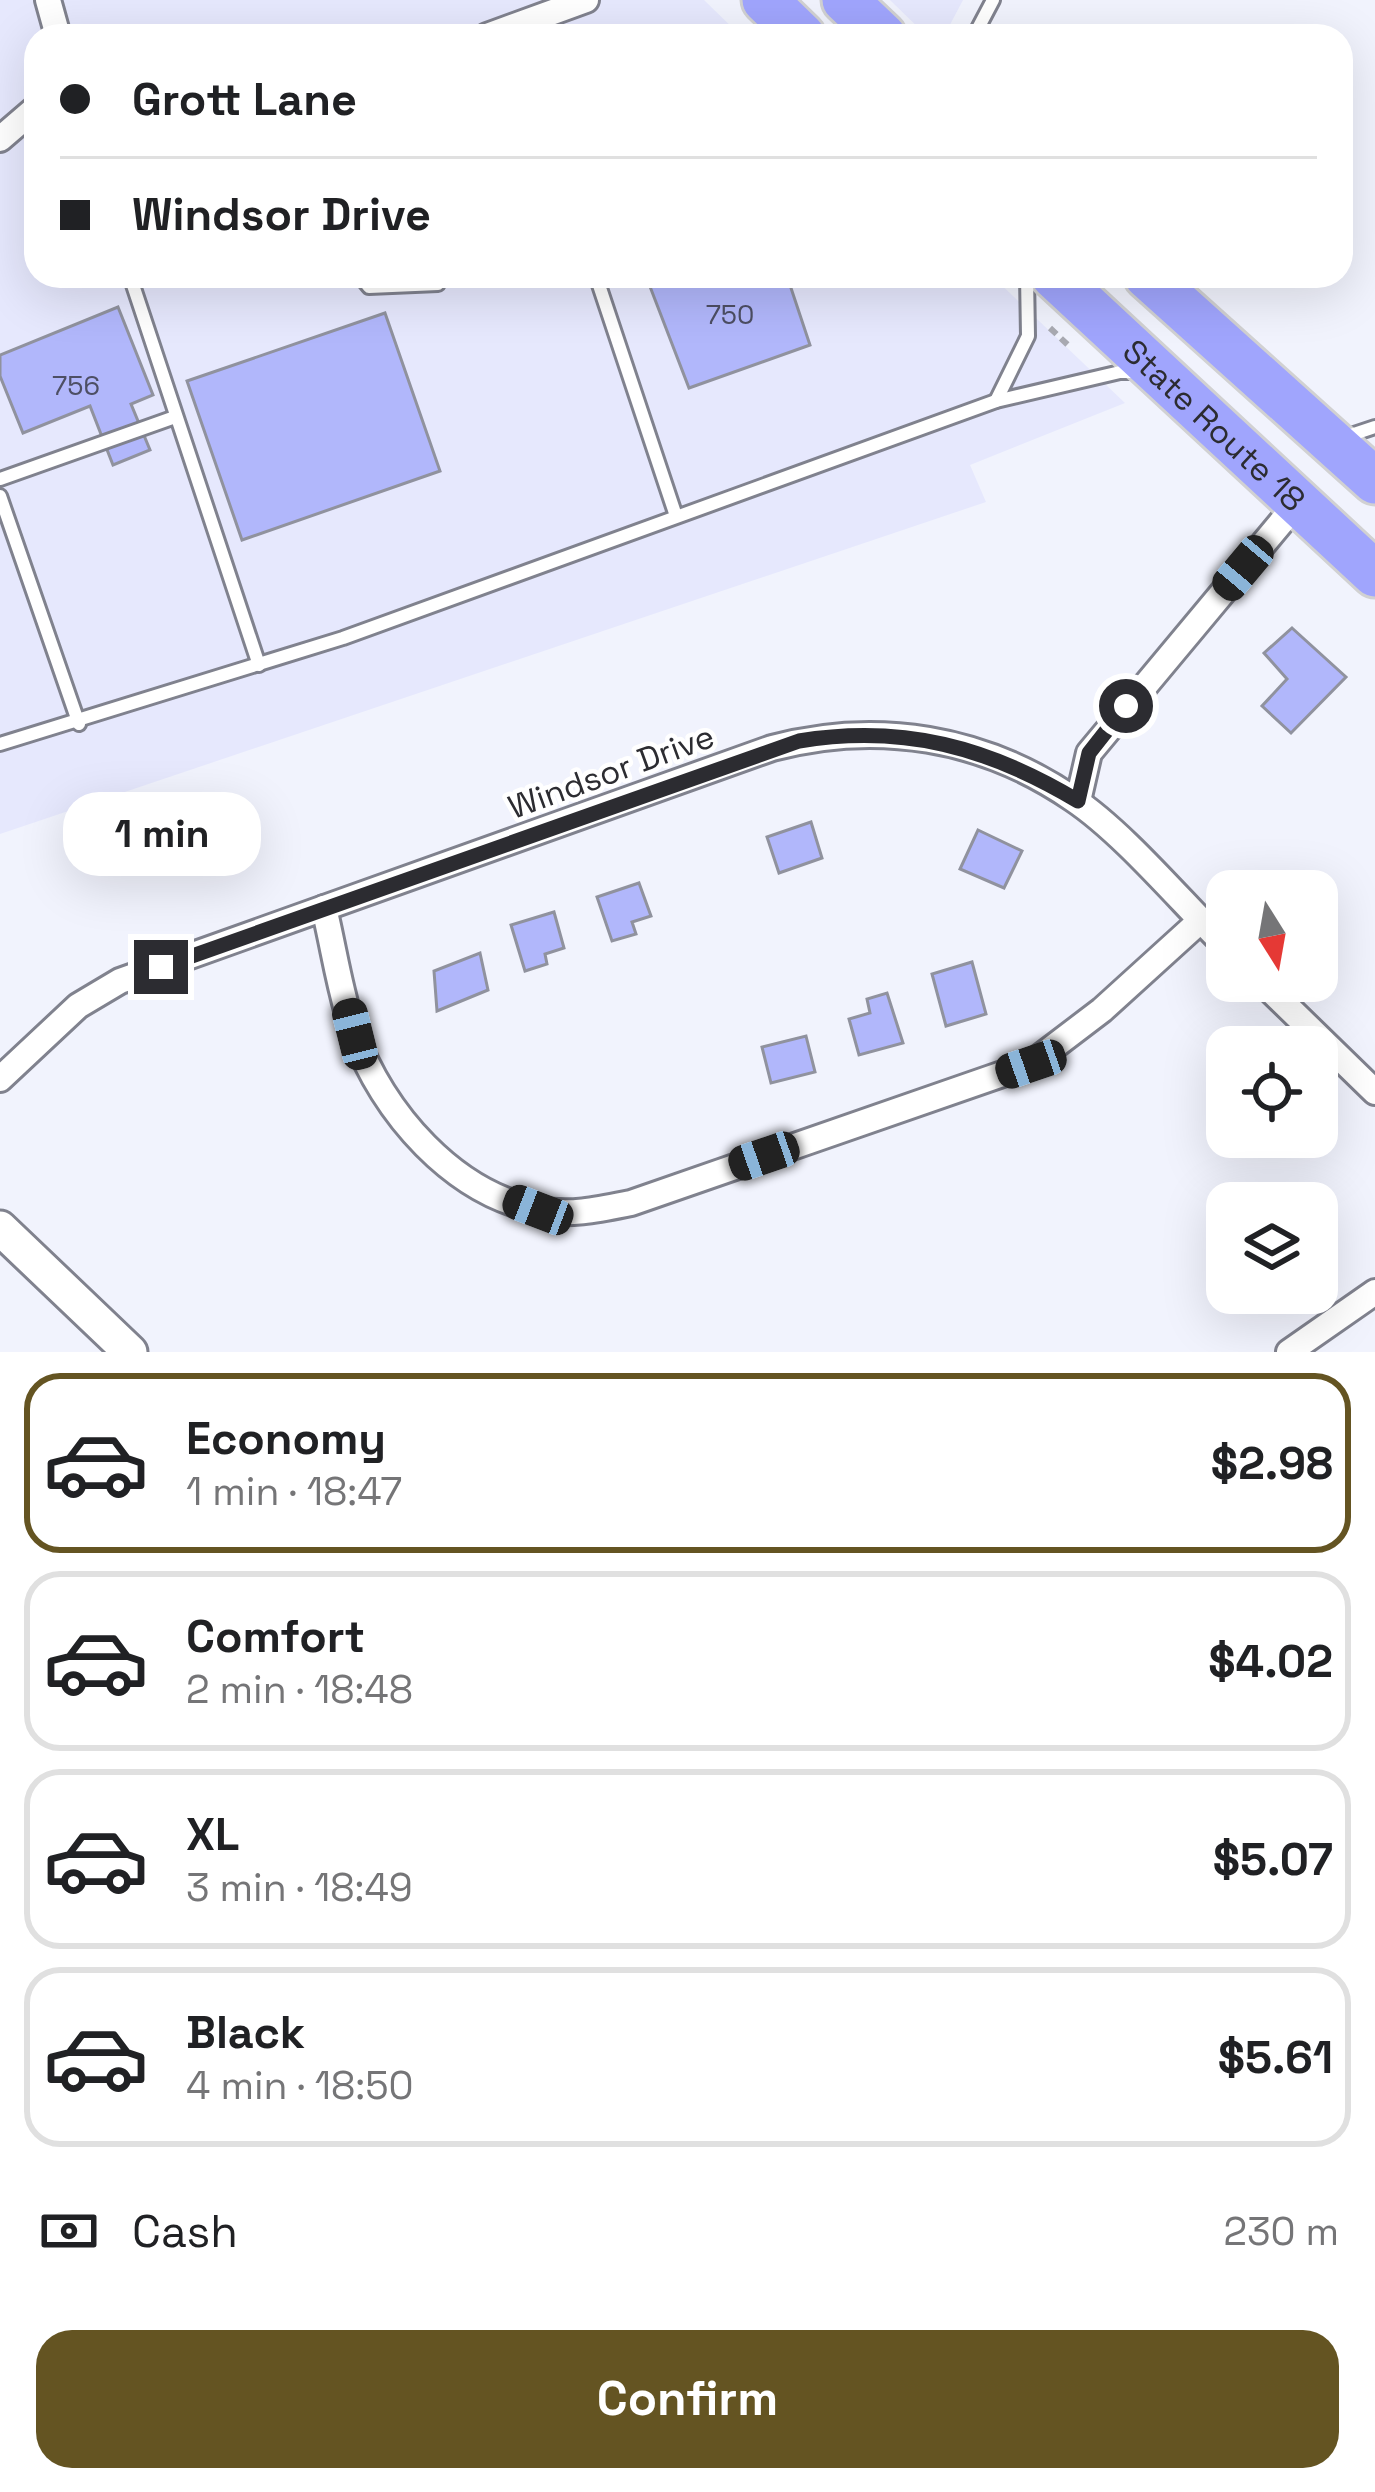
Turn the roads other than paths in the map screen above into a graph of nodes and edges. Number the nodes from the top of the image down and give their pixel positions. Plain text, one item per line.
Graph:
1 (586, 0) edge
2 (765, 0) edge
3 (844, 0) edge
4 (533, 24) edge
5 (790, 24) edge
6 (870, 24) edge
7 (24, 118) edge
8 (0, 139) edge
9 (134, 288) edge
10 (600, 288) edge
11 (1027, 288) edge
12 (1067, 288) edge
13 (1160, 288) edge
14 (1158, 373) junction
15 (996, 401) junction
16 (175, 417) junction
17 (1375, 427) edge
18 (1330, 442) junction
19 (0, 479) edge
20 (1375, 481) edge
21 (0, 496) edge
22 (1299, 501) junction
23 (676, 516) junction
24 (1375, 574) edge
25 (259, 665) junction
26 (79, 724) junction
27 (0, 744) edge
28 (1078, 801) junction
29 (324, 908) junction
30 (1200, 921) junction
31 (1206, 927) edge
32 (1282, 1002) edge
33 (0, 1079) edge
34 (1375, 1093) edge
35 (0, 1228) edge
36 (1375, 1292) edge
37 (130, 1352) edge
38 (1288, 1352) edge

1 - 4 street
2 - 5 highway
3 - 6 highway
7 - 8 street
9 - 16 lane
10 - 23 lane
11 - 15 lane
12 - 14 highway, State Route 18
13 - 18 highway, State Route 18
14 - 15 lane
14 - 22 highway, State Route 18
15 - 23 lane
16 - 19 lane
16 - 25 lane
17 - 18 lane
18 - 20 highway, State Route 18
21 - 26 lane
22 - 24 highway, State Route 18
22 - 28 street
23 - 25 lane
25 - 26 lane
26 - 27 lane
28 - 29 street, Windsor Drive
28 - 30 street, Windsor Drive
29 - 30 street
29 - 33 street, Windsor Drive
30 - 31 street, Windsor Drive
32 - 34 street
35 - 37 street
36 - 38 street

